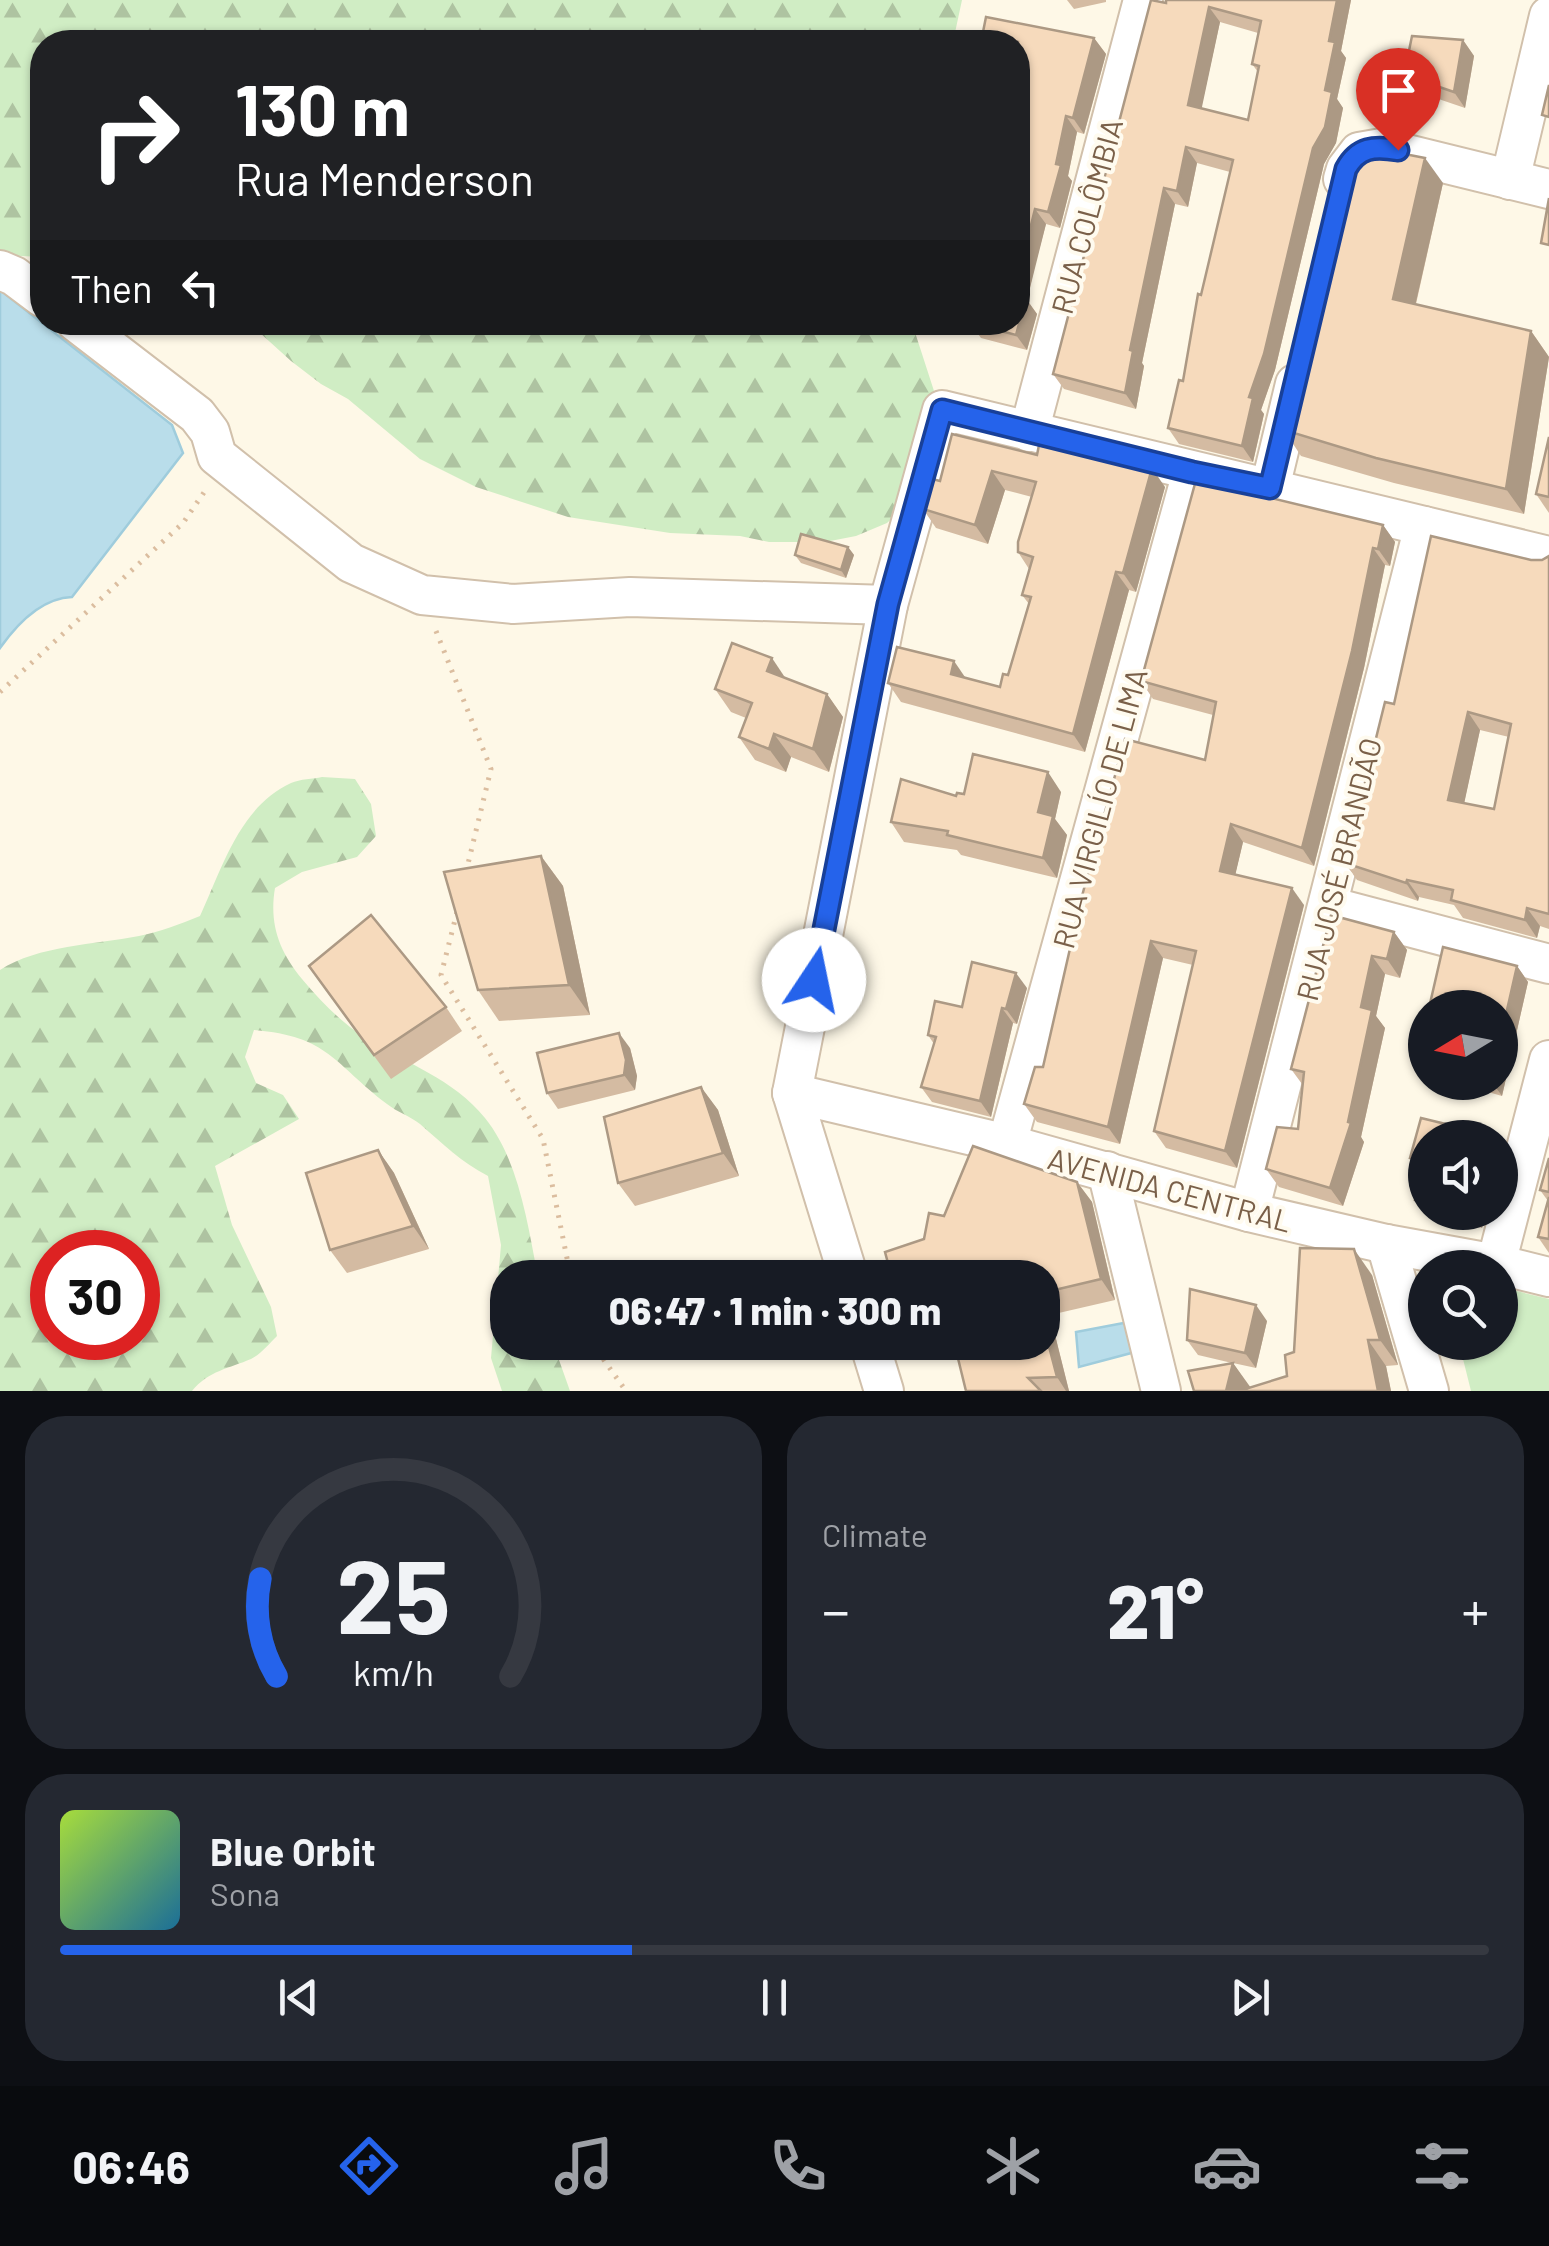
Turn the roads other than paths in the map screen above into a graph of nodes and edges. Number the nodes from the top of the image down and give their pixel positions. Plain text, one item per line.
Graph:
1 (1143, 0) edge
2 (1549, 16) edge
3 (1510, 180) junction
4 (1549, 189) edge
5 (1337, 206) edge
6 (0, 270) edge
7 (30, 288) edge
8 (93, 335) edge
9 (1302, 357) edge
10 (1029, 432) junction
11 (1192, 472) junction
12 (1270, 488) junction
13 (1424, 526) junction
14 (1549, 556) edge
15 (888, 604) junction
16 (1329, 906) junction
17 (1549, 964) edge
18 (1549, 1060) edge
19 (792, 1092) junction
20 (1007, 1144) junction
21 (1107, 1172) junction
22 (1250, 1212) junction
23 (1386, 1244) junction
24 (1419, 1250) edge
25 (1500, 1250) edge
26 (843, 1260) edge
27 (1518, 1270) edge
28 (1549, 1278) edge
29 (875, 1360) edge
30 (884, 1391) edge
31 (1161, 1391) edge
32 (1428, 1391) edge

1 - 10 street, RUA COLÔMBIA
2 - 3 street
3 - 4 street
3 - 5 street
6 - 7 street
8 - 15 street
9 - 12 street
10 - 11 street
10 - 15 street
11 - 12 street
11 - 20 street, RUA VIRGILÍO DE LIMA
12 - 13 street
13 - 14 street
13 - 16 street, RUA JOSÉ BRANDÃO
15 - 19 street
16 - 17 street
16 - 22 street, RUA JOSÉ BRANDÃO
18 - 25 street
19 - 20 street, AVENIDA CENTRAL
19 - 26 street
20 - 21 street, AVENIDA CENTRAL
21 - 22 street, AVENIDA CENTRAL
21 - 31 street
22 - 23 street, AVENIDA CENTRAL
23 - 24 street, AVENIDA CENTRAL
23 - 32 street
27 - 28 street, AVENIDA CENTRAL
29 - 30 street

